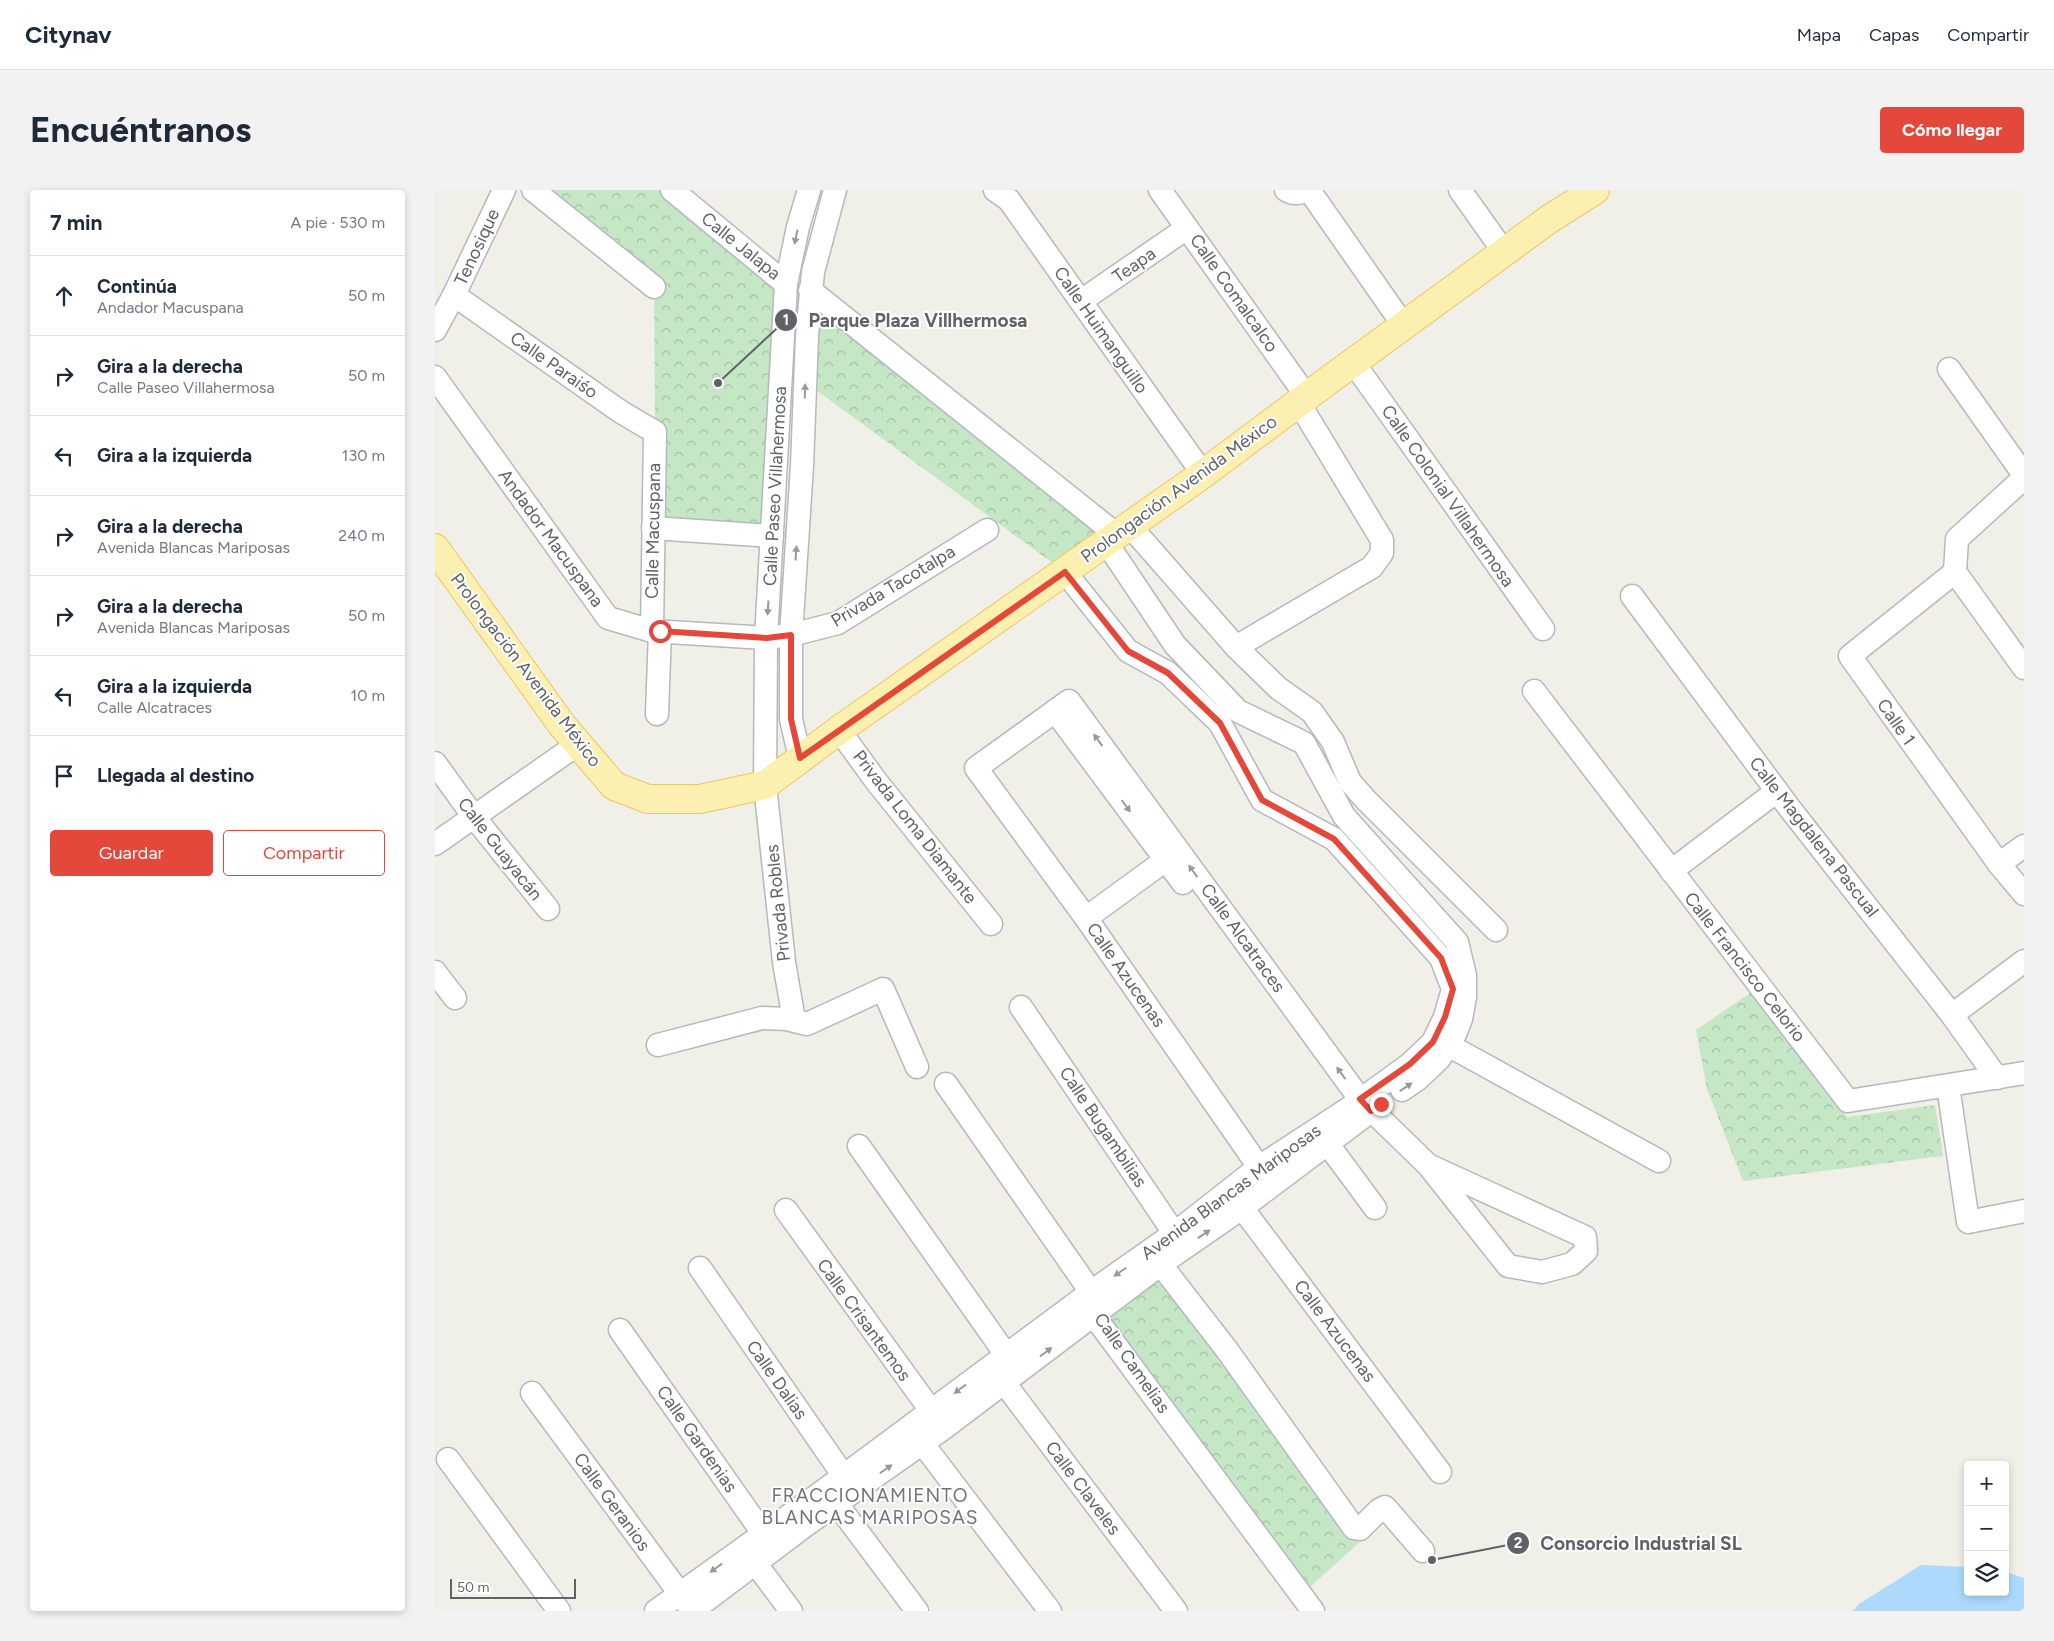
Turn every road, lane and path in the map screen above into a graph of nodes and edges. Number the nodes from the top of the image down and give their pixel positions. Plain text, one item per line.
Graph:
1 (504, 190) edge
2 (533, 190) edge
3 (672, 190) edge
4 (809, 190) edge
5 (835, 190) edge
6 (995, 190) edge
7 (1160, 190) edge
8 (1286, 190) edge
9 (1309, 190) edge
10 (1460, 190) edge
11 (1595, 190) edge
12 (1187, 228) junction
13 (1504, 252) junction
14 (786, 284) junction
15 (654, 286) dead end
16 (810, 290) junction
17 (454, 295) junction
18 (1081, 301) junction
19 (1404, 326) junction
20 (435, 330) edge
21 (783, 334) junction
22 (807, 336) junction
23 (1353, 362) junction
24 (1949, 369) dead end
25 (435, 377) edge
26 (1303, 400) junction
27 (655, 432) joint
28 (1203, 474) junction
29 (2024, 476) edge
30 (653, 528) junction
31 (987, 530) dead end
32 (1118, 534) junction
33 (772, 536) junction
34 (435, 548) edge
35 (1065, 572) junction
36 (1955, 572) junction
37 (1632, 596) dead end
38 (1543, 629) dead end
39 (656, 631) junction
40 (791, 635) junction
41 (767, 638) junction
42 (1236, 647) junction
43 (2024, 668) edge
44 (1534, 691) dead end
45 (1062, 706) joint
46 (657, 714) dead end
47 (839, 730) junction
48 (578, 744) junction
49 (800, 758) junction
50 (435, 763) edge
51 (765, 785) junction
52 (1777, 791) junction
53 (474, 817) junction
54 (435, 844) edge
55 (2024, 846) edge
56 (1172, 855) junction
57 (1999, 864) junction
58 (1671, 871) junction
59 (2024, 894) edge
60 (548, 909) dead end
61 (1086, 918) junction
62 (991, 924) dead end
63 (1496, 930) dead end
64 (2024, 961) edge
65 (435, 972) edge
66 (455, 998) dead end
67 (1021, 1006) dead end
68 (1952, 1015) junction
69 (794, 1020) junction
70 (658, 1045) dead end
71 (1448, 1045) junction
72 (917, 1067) dead end
73 (2024, 1073) edge
74 (1997, 1078) junction
75 (946, 1084) dead end
76 (1948, 1086) junction
77 (1360, 1110) junction
78 (1327, 1144) junction
79 (859, 1146) dead end
80 (1659, 1161) dead end
81 (1428, 1165) junction
82 (1266, 1175) junction
83 (1236, 1199) junction
84 (1375, 1208) dead end
85 (785, 1210) dead end
86 (2024, 1211) edge
87 (1179, 1240) junction
88 (1156, 1258) junction
89 (700, 1268) dead end
90 (1091, 1292) junction
91 (1094, 1316) junction
92 (620, 1330) dead end
93 (1005, 1369) junction
94 (532, 1394) dead end
95 (937, 1420) junction
96 (916, 1435) junction
97 (448, 1459) dead end
98 (1440, 1472) dead end
99 (840, 1490) junction
100 (769, 1541) junction
101 (1423, 1551) dead end
102 (749, 1555) junction
103 (675, 1607) edge
104 (559, 1611) edge
105 (791, 1611) edge
106 (917, 1611) edge
107 (1050, 1611) edge
108 (1176, 1611) edge
109 (1313, 1611) edge

1 - 17 street, Tenosique
2 - 15 street
3 - 14 street, Calle Jalapa
4 -> 14 street, Calle Paseo Villahermosa
5 - 16 street, Calle Paseo Villahermosa
6 - 18 street, Calle Huimanguillo
7 - 12 street, Calle Comalcalco
8 - 9 street
9 - 19 street
10 - 13 street
11 - 13 main road, Prolongación Avenida México
12 - 18 street, Teapa
12 - 26 street, Calle Comalcalco
13 - 19 main road, Prolongación Avenida México
14 - 21 street, Calle Paseo Villahermosa
16 - 22 street, Calle Paseo Villahermosa
16 - 32 street
17 - 20 street, Tenosique
17 - 27 street, Calle Paraiśo
18 - 28 street, Calle Huimanguillo
19 - 23 main road, Prolongación Avenida México
21 - 22 street
21 - 33 street, Calle Paseo Villahermosa
40 -> 22 street, Calle Paseo Villahermosa
23 - 26 main road, Prolongación Avenida México
23 - 38 street, Calle Colonial Villahermosa
24 - 29 street
25 - 39 street, Andador Macuspana
26 - 28 main road, Prolongación Avenida México
26 - 42 street, Calle Comalcalco
27 - 30 street, Calle Macuspana
28 - 32 main road, Prolongación Avenida México
29 - 36 street
30 - 33 street
30 - 39 street, Calle Macuspana
31 - 40 street, Privada Tacotalpa
32 - 35 main road, Prolongación Avenida México
32 - 42 street
32 - 71 street, Avenida Blancas Mariposas
33 -> 41 street, Calle Paseo Villahermosa
34 - 48 main road, Prolongación Avenida México
35 - 47 main road, Prolongación Avenida México
35 - 77 street, Avenida Blancas Mariposas
36 - 43 street
36 - 57 street, Calle 1
37 - 52 street, Calle Magdalena Pascual
39 - 41 street, Andador Macuspana
39 - 46 street, Calle Macuspana
40 - 41 street, Privada Tacotalpa
40 - 49 street, Calle Paseo Villahermosa
41 - 51 street, Calle Paseo Villahermosa
42 - 63 street
44 - 58 street, Calle Francisco Celorio
45 - 56 street, Calle Alcatraces
45 - 61 street, Calle Azucenas
47 - 49 main road, Prolongación Avenida México
47 - 62 street, Privada Loma Diamante
48 - 51 main road, Prolongación Avenida México
48 - 53 street
49 - 51 main road, Prolongación Avenida México
50 - 53 street, Calle Guayacán
51 - 69 street, Privada Robles
52 - 58 street
52 - 68 street, Calle Magdalena Pascual
53 - 54 street
53 - 60 street, Calle Guayacán
55 - 57 street
56 - 61 street
56 - 77 street, Calle Alcatraces
57 - 59 street, Calle 1
58 - 76 street, Calle Francisco Celorio
61 - 82 street, Calle Azucenas
64 - 68 street
65 - 66 street
67 - 87 street, Calle Bugambilias
68 - 74 street, Calle Magdalena Pascual
69 - 70 street
69 - 72 street
77 -> 71 street, Avenida Blancas Mariposas
71 - 80 street
73 - 74 street, Calle Francisco Celorio
74 - 76 street, Calle Francisco Celorio
75 - 90 street, Calle Camelias
76 - 86 street
77 - 78 street, Avenida Blancas Mariposas
77 - 81 street, Calle Alcatraces
77 - 82 street, Avenida Blancas Mariposas
78 - 82 street, Avenida Blancas Mariposas
78 - 84 street
79 - 93 street, Calle Claveles
81 - 81 street, Calle Alcatraces
82 - 83 street, Avenida Blancas Mariposas
83 - 87 street, Avenida Blancas Mariposas
83 - 98 street, Calle Azucenas
85 - 95 street, Calle Crisantemos
87 - 88 street, Avenida Blancas Mariposas
88 -> 90 street, Avenida Blancas Mariposas
88 - 91 street, Avenida Blancas Mariposas
88 - 101 street
89 - 99 street, Calle Dalias
90 - 91 street, Calle Camelias
90 - 93 street, Avenida Blancas Mariposas
93 -> 91 street, Avenida Blancas Mariposas
91 - 109 street, Calle Camelias
92 - 100 street, Calle Gardenias
93 - 95 street, Avenida Blancas Mariposas
93 - 108 street, Calle Claveles
94 - 103 street, Calle Geranios
95 - 96 street, Avenida Blancas Mariposas
96 - 99 street, Avenida Blancas Mariposas
96 - 107 street
97 - 104 street
99 - 100 street, Avenida Blancas Mariposas
99 - 106 street, Calle Dalias
100 - 102 street, Avenida Blancas Mariposas
102 - 103 street, Avenida Blancas Mariposas
102 - 105 street

